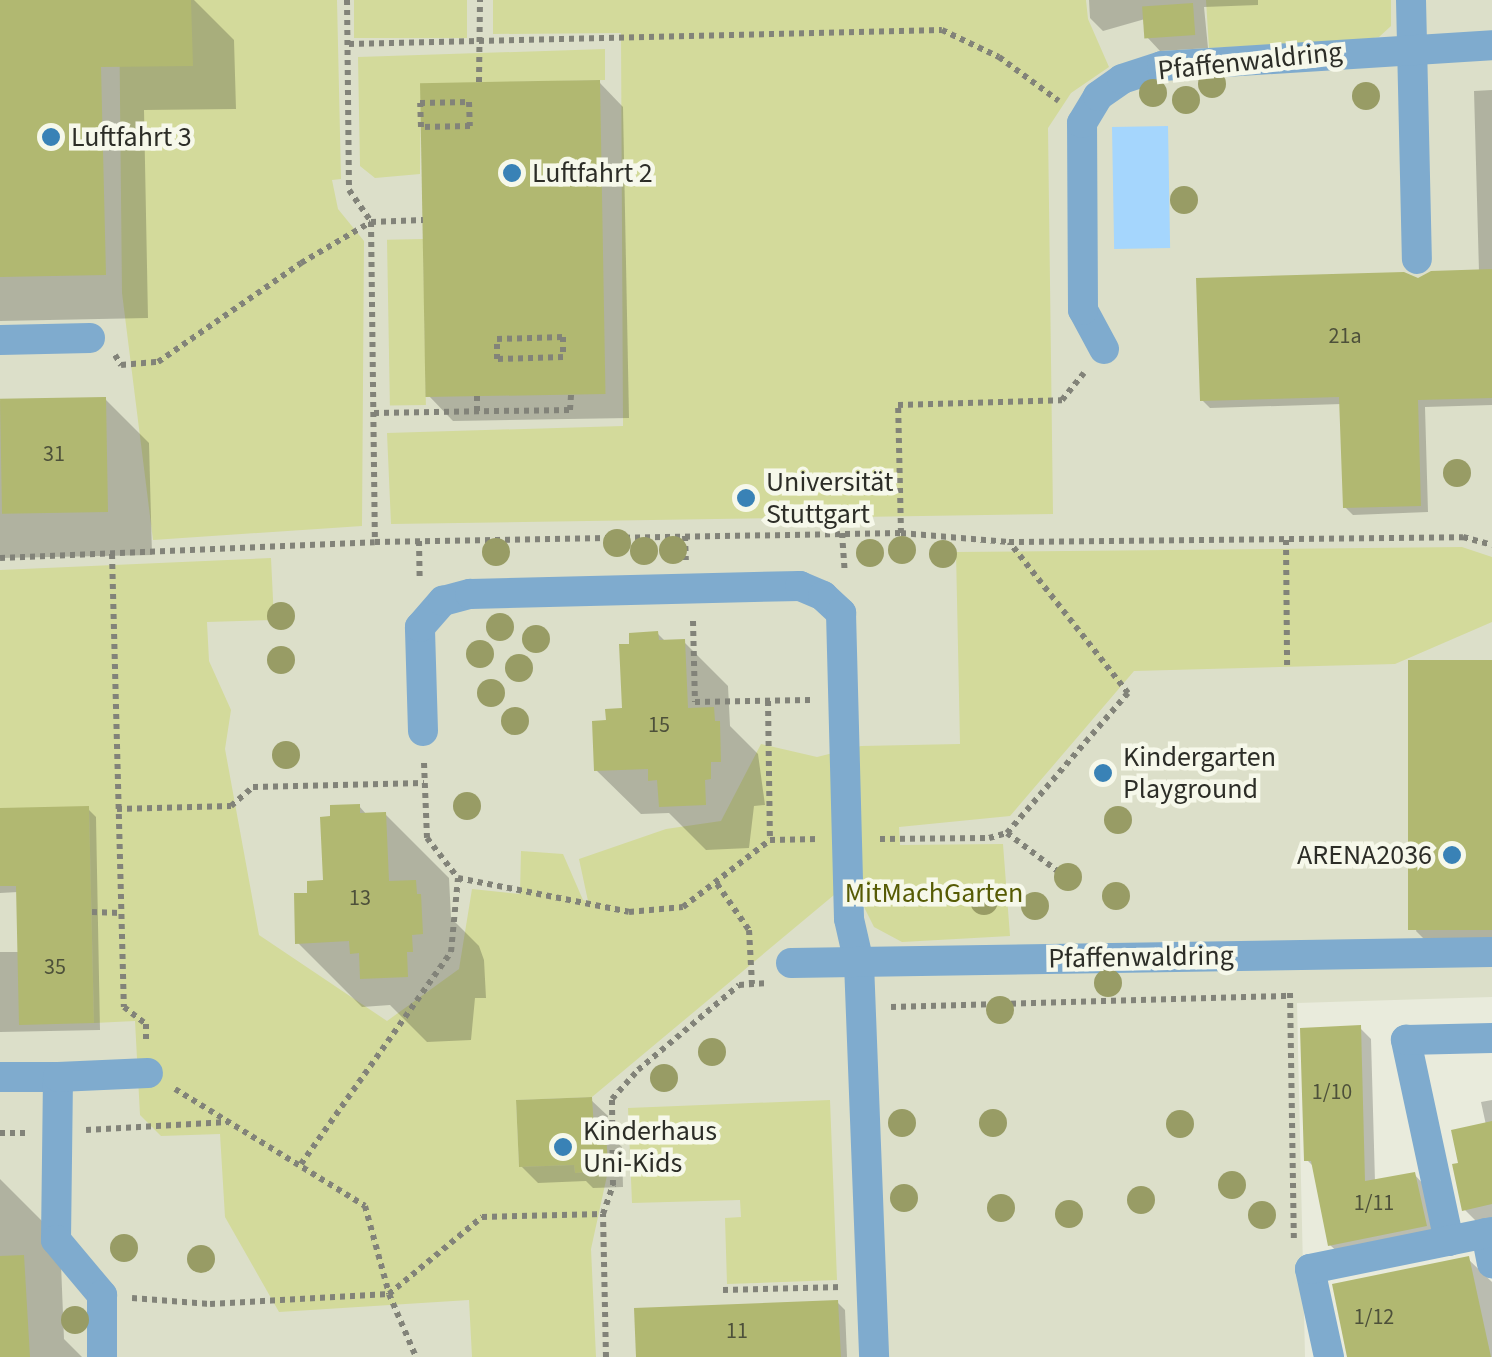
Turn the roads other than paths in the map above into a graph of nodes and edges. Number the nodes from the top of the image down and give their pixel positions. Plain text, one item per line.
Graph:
1 (1410, 0) edge
2 (1492, 44) edge
3 (1410, 46) junction
4 (1417, 259) dead end
5 (90, 338) road end
6 (0, 340) edge
7 (1104, 349) road end
8 (423, 731) road end
9 (1492, 952) edge
10 (860, 962) junction
11 (786, 972) road end
12 (1492, 1038) edge
13 (148, 1073) road end
14 (0, 1077) edge
15 (58, 1077) junction
16 (1448, 1240) junction
17 (1490, 1242) edge
18 (102, 1357) edge
19 (874, 1357) edge
20 (1328, 1357) edge

1 - 3 street
2 - 3 street, Pfaffenwaldring
3 - 4 street
3 - 7 street, Pfaffenwaldring
5 - 6 street
8 - 10 street
9 - 10 street, Pfaffenwaldring
10 - 11 street, Pfaffenwaldring
10 - 19 street
12 - 16 street
13 - 15 street
14 - 15 street
15 - 18 street
16 - 17 street
16 - 20 street

